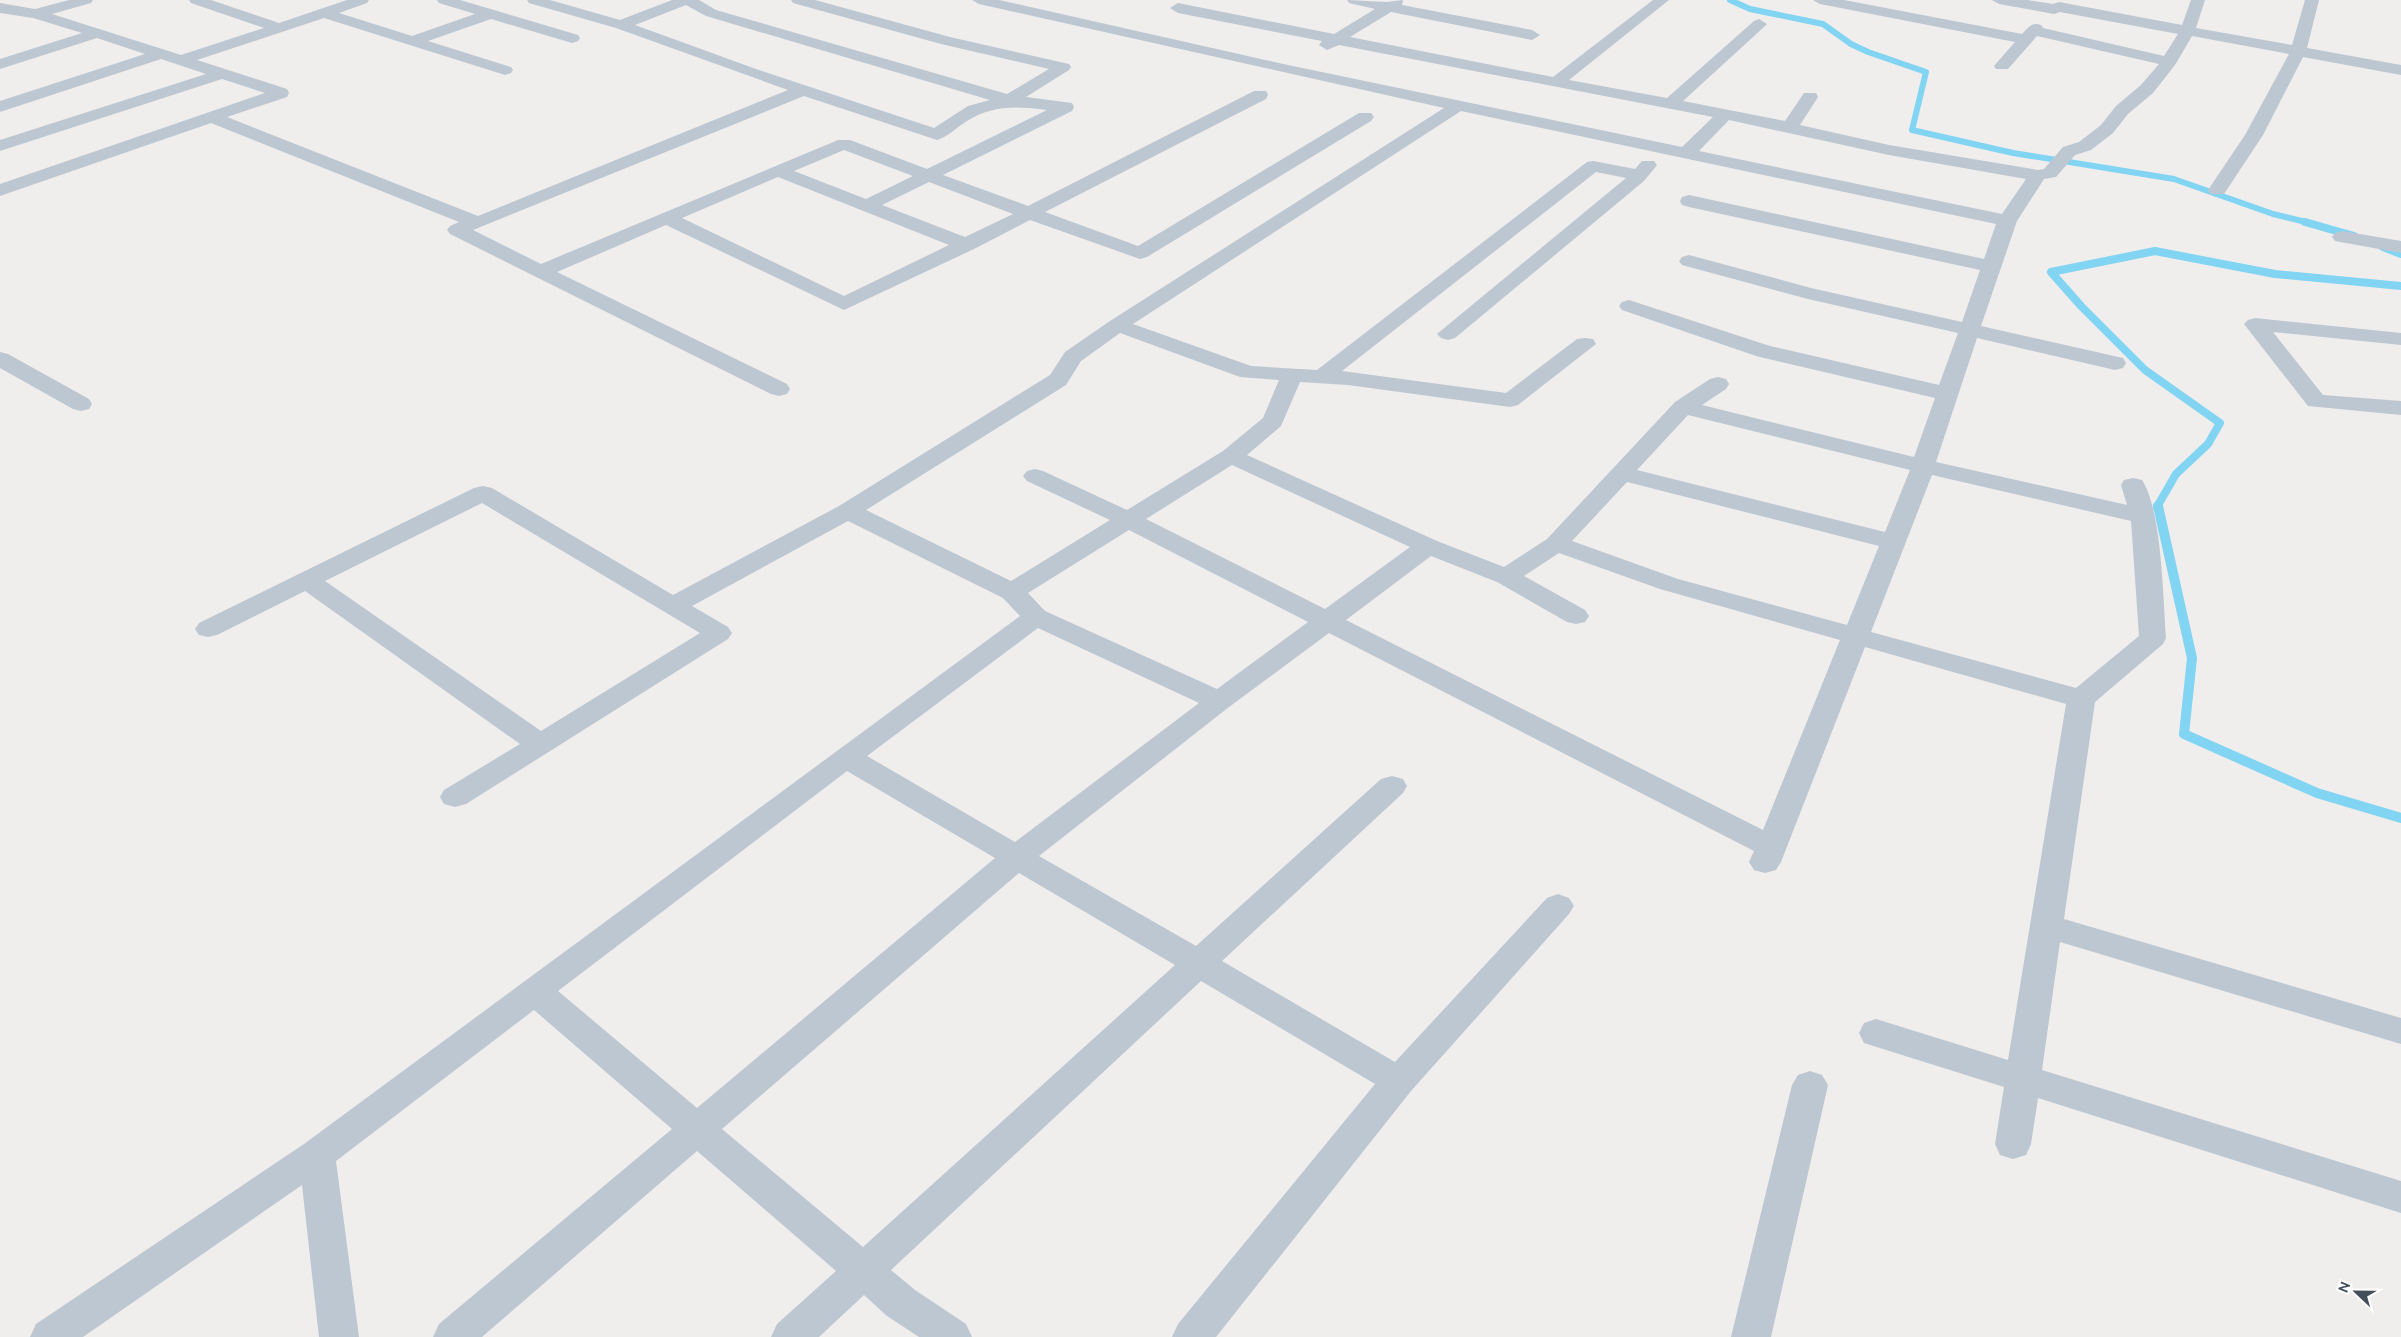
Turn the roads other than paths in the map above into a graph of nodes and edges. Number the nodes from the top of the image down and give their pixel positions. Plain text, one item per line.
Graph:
1 (86, 0) edge
2 (196, 0) edge
3 (362, 0) edge
4 (444, 0) edge
5 (534, 0) edge
6 (687, 0) edge
7 (798, 0) edge
8 (980, 0) edge
9 (1354, 0) edge
10 (1662, 0) edge
11 (1820, 0) edge
12 (1999, 0) edge
13 (2198, 0) edge
14 (2312, 0) edge
15 (1394, 3) edge
16 (2059, 5) edge
17 (0, 8) edge
18 (1178, 8) dead end
19 (325, 13) junction
20 (35, 14) junction
21 (490, 14) junction
22 (1759, 24) dead end
23 (621, 25) junction
24 (280, 28) junction
25 (2188, 30) junction
26 (97, 33) junction
27 (1532, 35) dead end
28 (2030, 35) junction
29 (572, 38) dead end
30 (412, 40) junction
31 (1336, 40) junction
32 (2298, 52) junction
33 (160, 54) junction
34 (179, 61) junction
35 (2169, 62) junction
36 (0, 64) edge
37 (2002, 66) dead end
38 (504, 70) dead end
39 (1288, 70) junction
40 (2401, 70) edge
41 (224, 73) junction
42 (1556, 83) junction
43 (804, 90) junction
44 (1260, 95) dead end
45 (1810, 97) dead end
46 (1009, 100) junction
47 (1670, 104) junction
48 (1458, 106) junction
49 (0, 107) edge
50 (1724, 114) junction
51 (1365, 117) dead end
52 (210, 118) junction
53 (1790, 127) junction
54 (0, 146) edge
55 (1662, 149) junction
56 (1686, 154) junction
57 (778, 172) junction
58 (2044, 174) junction
59 (928, 175) junction
60 (1640, 175) junction
61 (0, 190) edge
62 (2217, 190) dead end
63 (1689, 201) dead end
64 (866, 206) junction
65 (1029, 213) junction
66 (667, 218) junction
67 (2007, 221) junction
68 (478, 223) junction
69 (2342, 237) dead end
70 (968, 245) junction
71 (2401, 247) edge
72 (1689, 261) dead end
73 (1992, 267) junction
74 (541, 271) junction
75 (1629, 306) dead end
76 (1116, 325) junction
77 (1970, 331) junction
78 (1448, 334) dead end
79 (2401, 339) edge
80 (1585, 344) dead end
81 (0, 359) edge
82 (2115, 363) dead end
83 (1292, 375) junction
84 (1321, 377) junction
85 (1718, 384) dead end
86 (779, 390) dead end
87 (1948, 394) junction
88 (81, 404) dead end
89 (1683, 407) junction
90 (2401, 408) edge
91 (1231, 456) junction
92 (1923, 466) junction
93 (1622, 474) junction
94 (1036, 476) dead end
95 (2133, 485) dead end
96 (848, 512) junction
97 (2143, 516) junction
98 (1128, 520) junction
99 (1893, 542) junction
100 (1556, 544) junction
101 (1428, 546) junction
102 (1506, 577) junction
103 (307, 580) junction
104 (1012, 592) junction
105 (672, 606) junction
106 (1576, 616) dead end
107 (1036, 617) junction
108 (1327, 621) junction
109 (208, 629) dead end
110 (1855, 637) junction
111 (2081, 699) junction
112 (1220, 701) junction
113 (540, 744) junction
114 (846, 757) junction
115 (1392, 786) dead end
116 (455, 797) dead end
117 (1017, 857) junction
118 (1558, 906) dead end
119 (2047, 926) junction
120 (1199, 964) junction
121 (535, 991) junction
122 (2401, 1031) edge
123 (1876, 1033) dead end
124 (2023, 1080) junction
125 (1399, 1081) junction
126 (1810, 1084) dead end
127 (697, 1129) junction
128 (2014, 1144) dead end
129 (317, 1155) junction
130 (2401, 1197) edge
131 (864, 1270) junction
132 (50, 1337) edge
133 (339, 1337) edge
134 (453, 1337) edge
135 (791, 1337) edge
136 (952, 1337) edge
137 (1192, 1337) edge
138 (1751, 1337) edge

1 - 20 street
2 - 24 street
3 - 19 street
4 - 21 street
5 - 23 street
6 - 23 street
6 - 46 street
7 - 46 street
8 - 39 street
9 - 15 street
10 - 42 street
11 - 28 street
12 - 16 street
13 - 25 street
14 - 32 street
15 - 27 street
15 - 31 street
16 - 25 street
16 - 28 street
17 - 20 street
18 - 31 street
19 - 24 street
19 - 30 street
20 - 26 street
21 - 29 street
21 - 30 street
22 - 47 street
23 - 43 street
24 - 34 street
25 - 32 street
25 - 35 street
26 - 33 street
26 - 36 street
28 - 35 street
28 - 37 street
30 - 38 street
31 - 39 street
31 - 42 street
32 - 40 street
32 - 62 street
33 - 34 street
33 - 49 street
34 - 41 street
35 - 58 street
39 - 48 street
41 - 52 street
41 - 54 street
42 - 47 street
43 - 46 street
43 - 68 street
44 - 65 street
45 - 53 street
46 - 59 street
47 - 50 street
48 - 55 street
48 - 76 street
50 - 53 street
50 - 56 street
51 - 65 street
52 - 61 street
52 - 68 street
53 - 58 street
55 - 56 street
55 - 60 street
56 - 67 street
57 - 59 street
57 - 64 street
57 - 66 street
58 - 67 street
59 - 64 street
59 - 65 street
60 - 78 street
60 - 84 street
63 - 73 street
64 - 70 street
65 - 70 street
66 - 70 street
66 - 74 street
67 - 73 street
68 - 74 street
69 - 71 street
72 - 77 street
73 - 77 street
74 - 86 street
75 - 87 street
76 - 83 street
76 - 96 street
77 - 82 street
77 - 87 street
79 - 90 street
80 - 84 street
81 - 88 street
83 - 84 street
83 - 91 street
85 - 89 street
87 - 92 street
89 - 92 street
89 - 93 street
91 - 98 street
91 - 101 street
92 - 97 street
92 - 99 street
93 - 99 street
93 - 100 street
94 - 98 street
95 - 97 street
96 - 104 street
96 - 105 street
97 - 111 street
98 - 104 street
98 - 108 street
99 - 110 street
100 - 102 street
100 - 110 street
101 - 102 street
101 - 108 street
102 - 106 street
103 - 105 street
103 - 109 street
103 - 113 street
104 - 107 street
105 - 113 street
107 - 112 street
107 - 114 street
108 - 110 street
108 - 112 street
110 - 111 street
111 - 119 street
112 - 117 street
113 - 116 street
114 - 117 street
114 - 121 street
115 - 120 street
117 - 120 street
117 - 127 street
118 - 125 street
119 - 122 street
119 - 124 street
120 - 125 street
120 - 131 street
121 - 127 street
121 - 129 street
123 - 124 street
124 - 128 street
124 - 130 street
125 - 137 street
126 - 138 street
127 - 131 street
127 - 134 street
129 - 132 street
129 - 133 street
131 - 135 street
131 - 136 street

